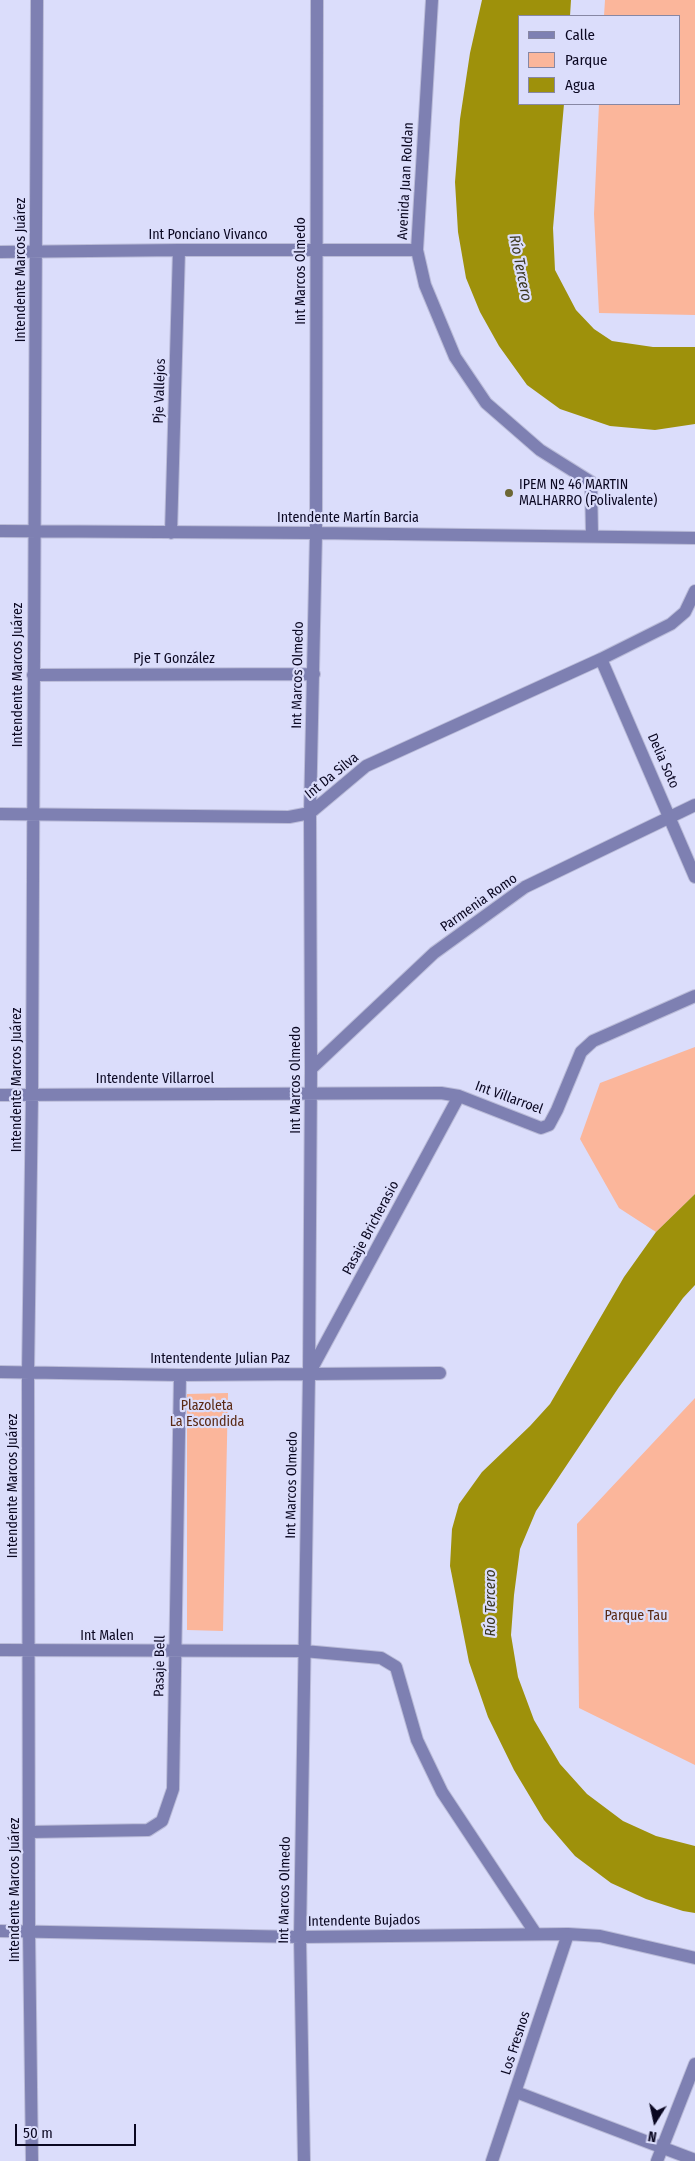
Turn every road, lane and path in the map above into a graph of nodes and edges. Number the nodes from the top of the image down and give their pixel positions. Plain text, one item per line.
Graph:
1 (37, 0) edge
2 (316, 0) edge
3 (432, 0) edge
4 (179, 250) junction
5 (316, 250) junction
6 (417, 250) junction
7 (0, 252) edge
8 (36, 253) junction
9 (0, 531) edge
10 (33, 531) junction
11 (171, 533) junction
12 (316, 533) junction
13 (592, 536) junction
14 (695, 538) edge
15 (695, 591) edge
16 (601, 659) junction
17 (314, 674) junction
18 (33, 675) junction
19 (695, 805) edge
20 (310, 813) junction
21 (0, 814) edge
22 (33, 814) junction
23 (670, 816) junction
24 (695, 876) edge
25 (695, 996) edge
26 (311, 1069) junction
27 (311, 1094) junction
28 (0, 1095) edge
29 (32, 1095) junction
30 (459, 1096) junction
31 (0, 1372) edge
32 (28, 1373) junction
33 (440, 1373) dead end
34 (309, 1374) junction
35 (180, 1375) junction
36 (0, 1650) edge
37 (28, 1650) junction
38 (304, 1651) junction
39 (176, 1652) junction
40 (30, 1832) junction
41 (0, 1931) edge
42 (29, 1932) junction
43 (536, 1934) junction
44 (568, 1934) junction
45 (300, 1937) junction
46 (695, 1958) edge
47 (695, 2064) edge
48 (516, 2092) junction
49 (662, 2147) junction
50 (695, 2160) edge
51 (32, 2161) edge
52 (304, 2161) edge
53 (492, 2161) edge
54 (657, 2161) edge

1 - 8 street, Intendente Marcos Juárez
2 - 5 street, Int Marcos Olmedo
3 - 6 street, Avenida Juan Roldan
4 - 5 street, Int Ponciano Vivanco
4 - 8 street, Int Ponciano Vivanco
4 - 11 street, Pje Vallejos
5 - 6 street, Int Ponciano Vivanco
5 - 12 street, Int Marcos Olmedo
6 - 13 street, Avenida Juan Roldan
7 - 8 street, Int Ponciano Vivanco
8 - 10 street, Intendente Marcos Juárez
9 - 10 street, Intendente Martín Barcia
10 - 11 street, Intendente Martín Barcia
10 - 18 street, Intendente Marcos Juárez
11 - 12 street, Intendente Martín Barcia
12 - 13 street, Intendente Martín Barcia
12 - 17 street, Int Marcos Olmedo
13 - 14 street, Intendente Martín Barcia
15 - 16 street, Int Da Silva
16 - 20 street, Int Da Silva
16 - 23 street, Delia Soto
17 - 18 street, Pje T González
17 - 20 street, Int Marcos Olmedo
18 - 22 street, Intendente Marcos Juárez
19 - 23 street, Parmenia Romo
20 - 22 street, Int Da Silva
20 - 26 street, Int Marcos Olmedo
21 - 22 street, Int Da Silva
22 - 29 street, Intendente Marcos Juárez
23 - 24 street, Delia Soto
23 - 26 street, Parmenia Romo
25 - 30 street, Int Villarroel
26 - 27 street, Int Marcos Olmedo
27 - 29 street, Intendente Villarroel
27 - 30 street, Int Villarroel
27 - 34 street, Int Marcos Olmedo
28 - 29 street, Intendente Villarroel
29 - 32 street, Intendente Marcos Juárez
30 - 34 street, Pasaje Bricherasio
31 - 32 street, Intentendente Julian Paz
32 - 35 street, Intentendente Julian Paz
32 - 37 street, Intendente Marcos Juárez
33 - 34 street, Intentendente Julian Paz
34 - 35 street, Intentendente Julian Paz
34 - 38 street, Int Marcos Olmedo
35 - 39 street, Pasaje Bell
36 - 37 street, Int Malen
37 - 39 street, Int Malen
37 - 40 street, Intendente Marcos Juárez
38 - 39 street, Int Malen
38 - 43 street, Int Malen
38 - 45 street, Int Marcos Olmedo
39 - 40 street, Pasaje Bell
40 - 42 street, Intendente Marcos Juárez
41 - 42 street, Intendente Bujados
42 - 45 street, Intendente Bujados
42 - 51 street, Intendente Marcos Juárez
43 - 44 street, Intendente Bujados
43 - 45 street, Intendente Bujados
44 - 46 street, Intendente Bujados
44 - 48 street, Los Fresnos
45 - 52 street, Int Marcos Olmedo
47 - 49 street
48 - 49 street
48 - 53 street, Los Fresnos
49 - 50 street
49 - 54 street

